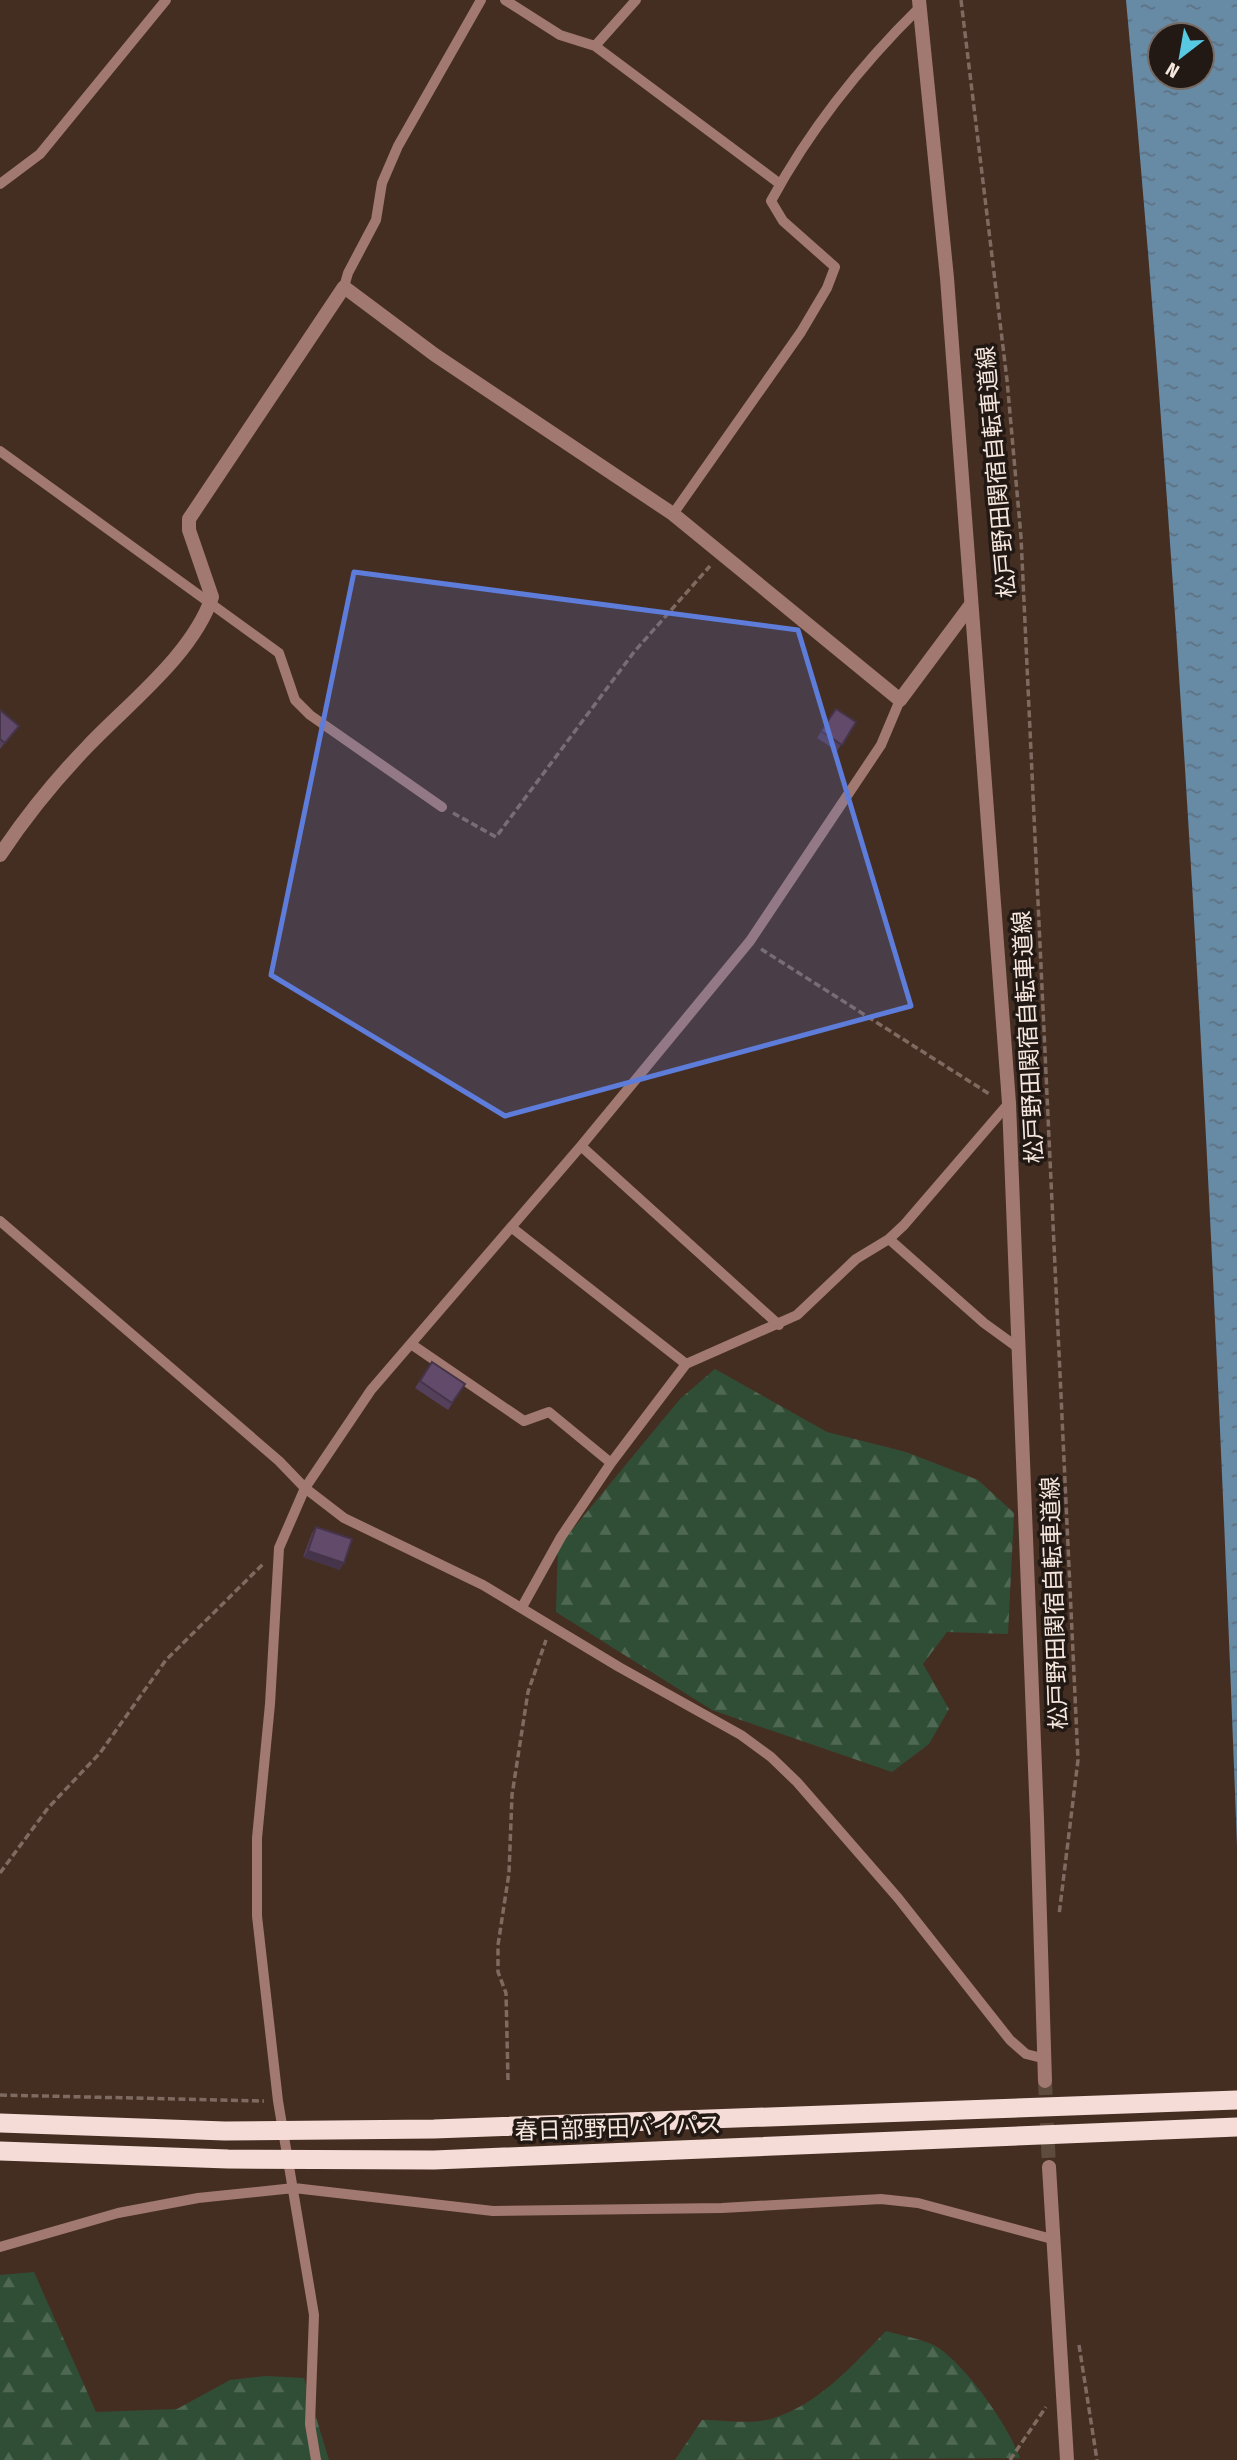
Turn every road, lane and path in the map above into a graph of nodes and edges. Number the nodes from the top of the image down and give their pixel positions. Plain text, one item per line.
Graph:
1 (166, 0) edge
2 (481, 0) edge
3 (505, 0) edge
4 (636, 0) edge
5 (961, 0) edge
6 (920, 3) edge
7 (595, 46) junction
8 (0, 184) edge
9 (780, 184) junction
10 (344, 287) junction
11 (0, 451) edge
12 (673, 514) junction
13 (720, 554) junction
14 (209, 604) junction
15 (970, 606) junction
16 (901, 700) junction
17 (442, 807) joint
18 (0, 855) edge
19 (750, 941) junction
20 (1008, 1104) junction
21 (581, 1146) junction
22 (0, 1221) edge
23 (511, 1227) junction
24 (889, 1239) junction
25 (779, 1325) junction
26 (411, 1344) junction
27 (1017, 1347) junction
28 (686, 1364) junction
29 (611, 1463) junction
30 (305, 1488) junction
31 (279, 1548) junction
32 (522, 1607) junction
33 (553, 1625) junction
34 (0, 1873) edge
35 (1058, 1928) dead end
36 (1042, 2058) junction
37 (508, 2080) dead end
38 (1045, 2081) tunnel mouth
39 (0, 2095) edge
40 (1237, 2100) edge
41 (278, 2101) junction
42 (0, 2123) edge
43 (1237, 2127) edge
44 (283, 2129) junction
45 (0, 2151) edge
46 (289, 2158) junction
47 (1049, 2167) tunnel mouth
48 (294, 2188) junction
49 (1052, 2239) junction
50 (0, 2247) edge
51 (1062, 2382) junction
52 (316, 2460) edge
53 (1010, 2460) edge
54 (1067, 2460) edge

1 - 8 lane
2 - 10 lane
3 - 7 lane
4 - 7 lane
5 - 35 path, 松戸野田関宿自転車道線
6 - 9 lane
6 - 15 street
7 - 9 lane
9 - 12 lane
10 - 12 street
10 - 14 street
11 - 14 lane
12 - 13 street
13 - 16 street
13 - 17 path
14 - 17 lane
14 - 18 street
15 - 16 street
15 - 20 street
16 - 19 lane
19 - 20 path
19 - 21 lane
20 - 24 lane
20 - 27 street
21 - 23 lane
21 - 25 lane
22 - 30 lane
23 - 26 lane
23 - 28 lane
24 - 25 lane
24 - 27 lane
25 - 28 lane
26 - 29 lane
26 - 30 lane
27 - 36 street
28 - 29 lane
29 - 32 lane
30 - 31 lane
30 - 32 lane
31 - 34 path
31 - 41 lane
32 - 33 lane
33 - 36 lane
33 - 37 path
36 - 38 street
39 - 41 path
40 - 44 highway, 春日部野田バイパス
41 - 44 lane
42 - 44 highway, 春日部野田バイパス
43 - 46 highway, 春日部野田バイパス
44 - 46 lane
45 - 46 highway, 春日部野田バイパス
46 - 48 lane
47 - 49 street
48 - 49 lane
48 - 50 lane
48 - 52 lane
49 - 51 street
51 - 53 path
51 - 54 street

